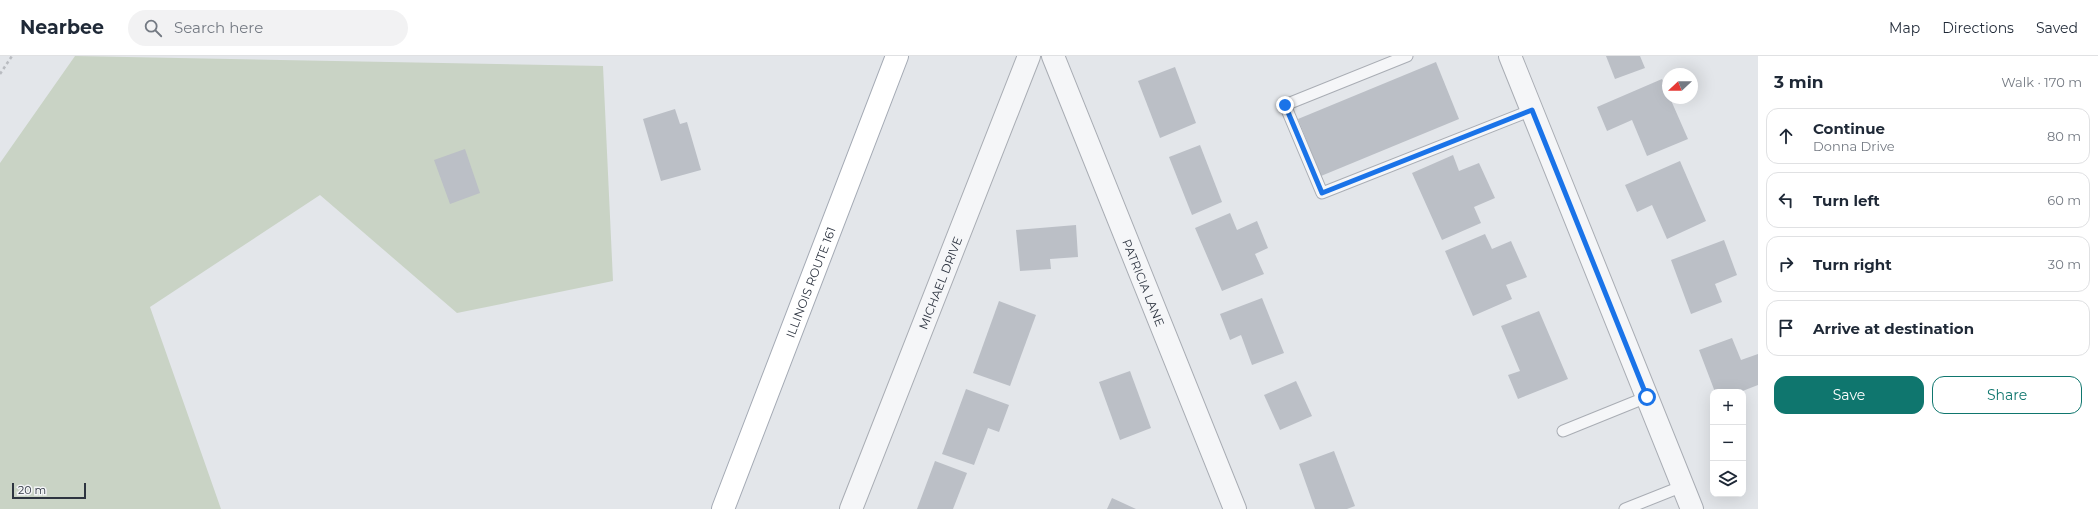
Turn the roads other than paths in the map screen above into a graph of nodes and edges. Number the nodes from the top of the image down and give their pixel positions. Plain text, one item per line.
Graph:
1 (897, 56) edge
2 (1029, 56) edge
3 (1053, 56) edge
4 (1407, 56) edge
5 (1510, 56) edge
6 (1532, 110) junction
7 (1647, 397) junction
8 (1563, 431) dead end
9 (1683, 486) junction
10 (723, 509) edge
11 (851, 509) edge
12 (1235, 509) edge
13 (1625, 509) edge
14 (1692, 509) edge

1 - 10 main road, ILLINOIS ROUTE 161
2 - 11 street, MICHAEL DRIVE
3 - 12 street, PATRICIA LANE
4 - 6 lane
5 - 6 street
6 - 7 street
7 - 8 lane
7 - 9 street
9 - 13 lane
9 - 14 street

